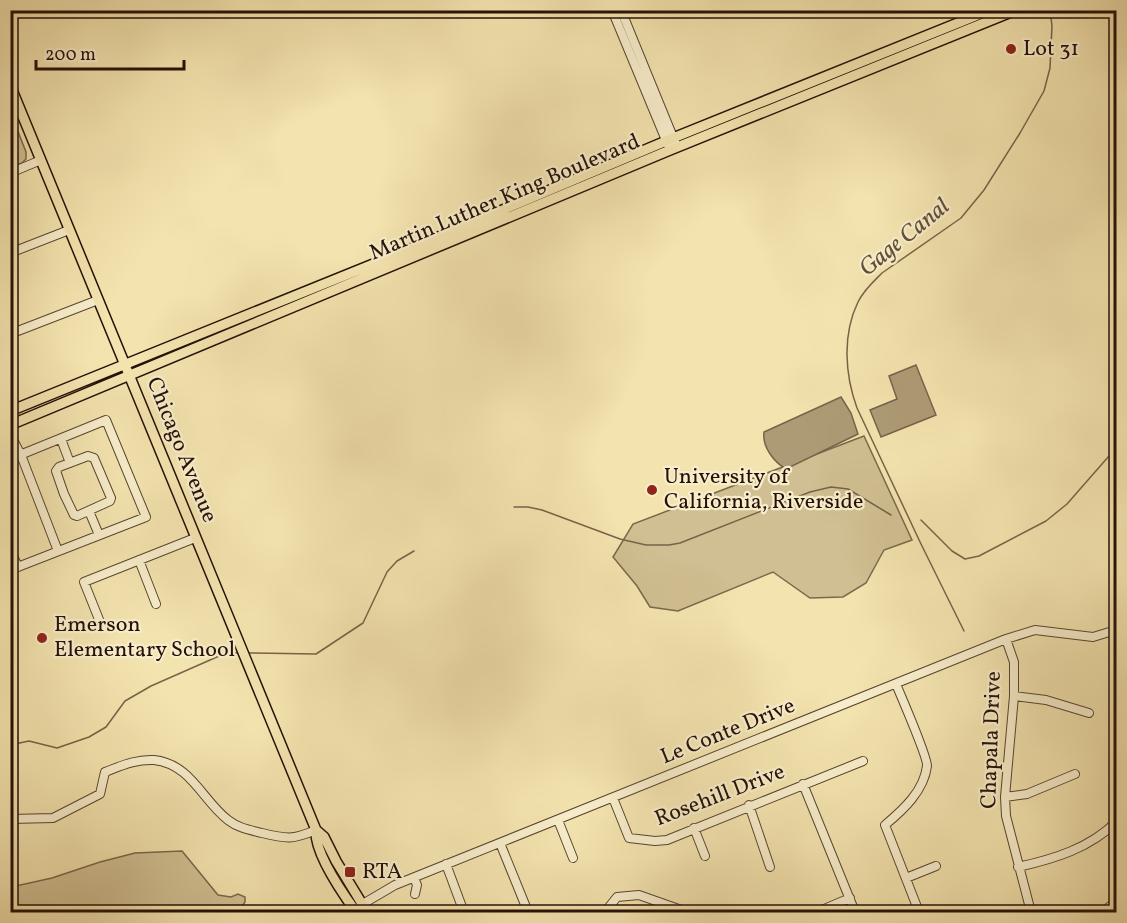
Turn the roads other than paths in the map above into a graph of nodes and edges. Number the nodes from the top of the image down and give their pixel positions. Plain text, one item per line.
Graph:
1 (612, 10) edge
2 (621, 10) edge
3 (990, 10) edge
4 (1016, 10) edge
5 (11, 89) edge
6 (672, 144) junction
7 (41, 160) junction
8 (10, 173) edge
9 (69, 230) junction
10 (10, 253) edge
11 (98, 300) junction
12 (10, 334) edge
13 (125, 364) junction
14 (129, 375) junction
15 (10, 411) edge
16 (10, 426) edge
17 (10, 434) edge
18 (61, 439) junction
19 (21, 455) junction
20 (10, 459) edge
21 (70, 463) junction
22 (89, 511) junction
23 (99, 536) junction
24 (195, 538) junction
25 (10, 549) edge
26 (58, 551) junction
27 (139, 560) junction
28 (14, 569) edge
29 (156, 604) dead end
30 (102, 627) dead end
31 (1116, 630) edge
32 (1006, 639) junction
33 (896, 684) junction
34 (1014, 696) junction
35 (1089, 713) dead end
36 (864, 760) dead end
37 (1075, 774) dead end
38 (803, 784) junction
39 (1005, 797) junction
40 (613, 798) junction
41 (749, 805) junction
42 (10, 819) edge
43 (558, 820) junction
44 (1116, 822) edge
45 (694, 828) junction
46 (316, 830) junction
47 (500, 843) junction
48 (705, 856) dead end
49 (573, 858) dead end
50 (446, 864) junction
51 (936, 866) dead end
52 (770, 867) dead end
53 (1018, 867) junction
54 (414, 878) junction
55 (906, 878) junction
56 (415, 894) dead end
57 (850, 898) junction
58 (1116, 902) edge
59 (462, 907) dead end
60 (361, 910) edge
61 (606, 910) edge
62 (528, 912) edge
63 (615, 912) edge
64 (687, 912) edge
65 (816, 912) edge
66 (855, 912) edge
67 (919, 912) edge
68 (1032, 912) edge
69 (1102, 912) edge

1 - 6 street
2 - 6 street
3 - 6 main road, Martin Luther King Boulevard
4 - 6 main road, Martin Luther King Boulevard
5 - 7 main road, Chicago Avenue
6 - 13 main road, Martin Luther King Boulevard
6 - 14 main road, Martin Luther King Boulevard
7 - 8 street
7 - 9 main road, Chicago Avenue
9 - 10 street
9 - 11 main road, Chicago Avenue
11 - 12 street
11 - 13 main road, Chicago Avenue
13 - 14 main road, Chicago Avenue
13 - 15 main road, Martin Luther King Boulevard
14 - 16 main road, Martin Luther King Boulevard
14 - 24 main road, Chicago Avenue
16 - 19 street
17 - 19 street
18 - 19 street
18 - 21 street
18 - 23 street
19 - 20 street
19 - 26 street
21 - 22 street
21 - 22 street
22 - 23 street
23 - 26 street
24 - 27 street
24 - 46 main road, Chicago Avenue
25 - 28 street
26 - 28 street
27 - 29 street
27 - 30 street
31 - 32 street, Le Conte Drive
32 - 33 street, Le Conte Drive
32 - 34 street, Chapala Drive
33 - 40 street, Le Conte Drive
33 - 55 street
34 - 35 street
34 - 39 street, Chapala Drive
36 - 38 street, Rosehill Drive
37 - 39 street
38 - 41 street, Rosehill Drive
38 - 57 street
39 - 53 street, Chapala Drive
40 - 43 street, Le Conte Drive
40 - 45 street, Rosehill Drive
41 - 45 street, Rosehill Drive
41 - 52 street
42 - 46 street
43 - 47 street, Le Conte Drive
43 - 49 street
44 - 53 street
45 - 48 street
46 - 60 main road, Chicago Avenue
46 - 60 main road, Chicago Avenue
47 - 50 street, Le Conte Drive
47 - 62 street
50 - 54 street, Le Conte Drive
50 - 59 street
51 - 55 street
53 - 68 street, Chapala Drive
54 - 56 street
54 - 60 street, Le Conte Drive
55 - 67 street
57 - 65 street
57 - 66 street
58 - 69 street
61 - 63 street
61 - 64 street

